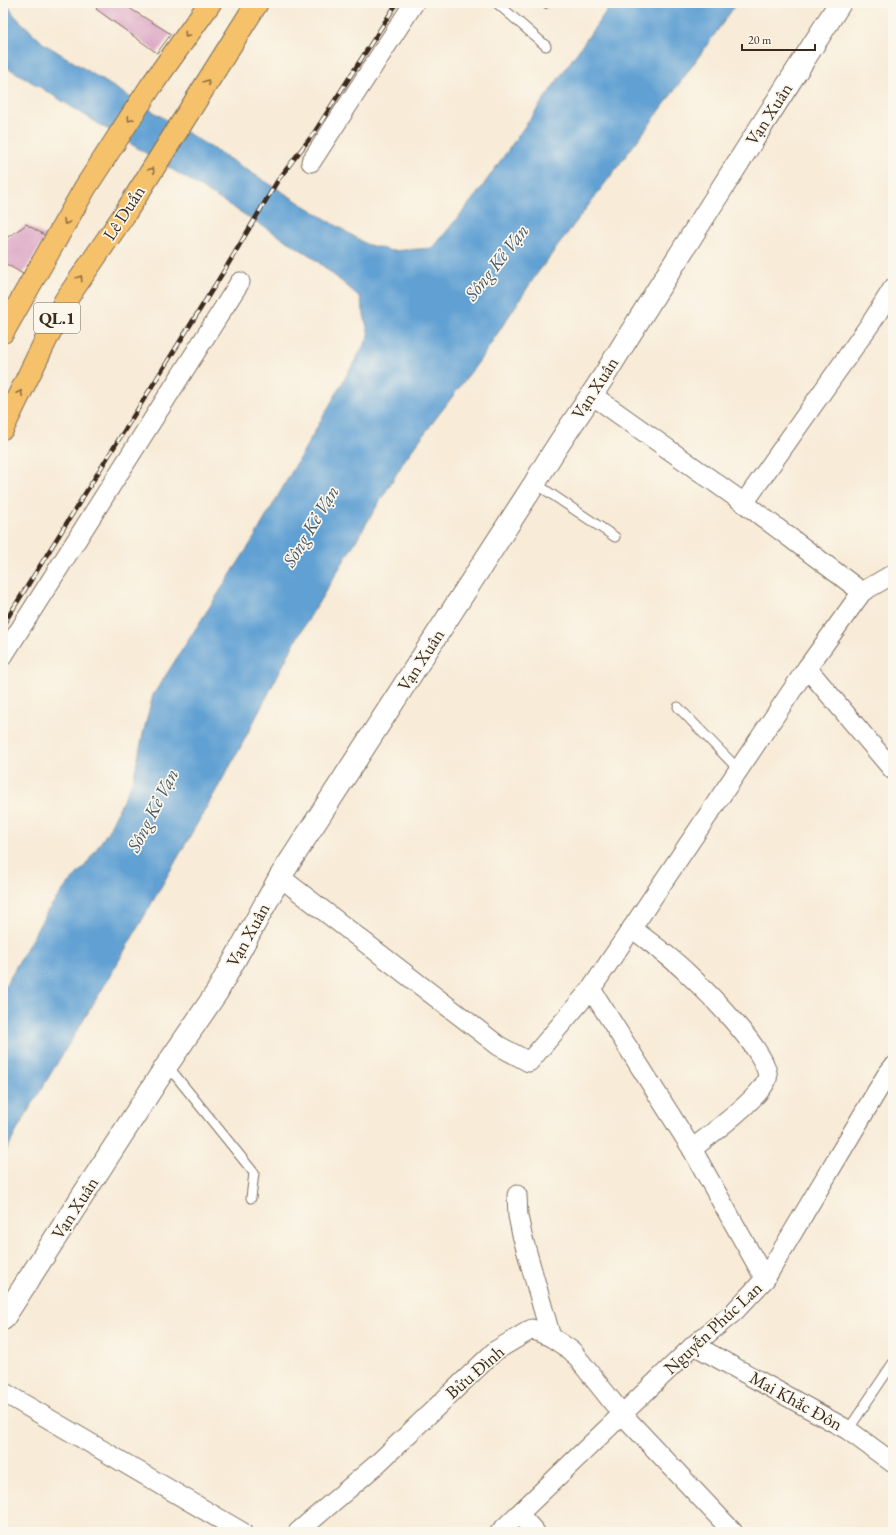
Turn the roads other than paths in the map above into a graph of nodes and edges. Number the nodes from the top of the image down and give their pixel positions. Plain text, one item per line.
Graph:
1 (210, 3) edge
2 (257, 3) edge
3 (414, 3) edge
4 (497, 3) edge
5 (840, 3) edge
6 (546, 46) dead end
7 (311, 162) dead end
8 (240, 282) dead end
9 (893, 288) edge
10 (3, 332) edge
11 (592, 395) junction
12 (3, 428) edge
13 (535, 483) junction
14 (744, 503) junction
15 (615, 537) dead end
16 (893, 574) edge
17 (862, 592) junction
18 (3, 656) edge
19 (807, 668) junction
20 (678, 707) dead end
21 (738, 770) junction
22 (893, 770) edge
23 (280, 877) junction
24 (632, 928) junction
25 (591, 989) junction
26 (167, 1065) junction
27 (893, 1067) edge
28 (692, 1149) junction
29 (517, 1194) dead end
30 (250, 1198) dead end
31 (765, 1279) junction
32 (3, 1319) edge
33 (551, 1337) junction
34 (694, 1345) junction
35 (893, 1363) edge
36 (3, 1392) edge
37 (622, 1414) junction
38 (848, 1430) junction
39 (893, 1463) edge
40 (519, 1514) junction
41 (242, 1532) edge
42 (298, 1532) edge
43 (500, 1532) edge
44 (535, 1532) edge
45 (733, 1532) edge

1 -> 10 main road, QL.1
12 -> 2 main road, Lê Duẩn / QL.1
3 - 7 street
4 - 6 lane
5 - 11 street, Vạn Xuân
8 - 18 street
9 - 14 street
11 - 13 street, Vạn Xuân
11 - 14 street
13 - 15 lane
13 - 23 street, Vạn Xuân
14 - 17 street
16 - 17 street
17 - 19 street
19 - 21 street
19 - 22 street
20 - 21 lane
21 - 24 street
23 - 25 street
23 - 26 street, Vạn Xuân
24 - 25 street
24 - 28 street
25 - 28 street
26 - 30 lane
26 - 32 street, Vạn Xuân
27 - 31 street, Nguyễn Phúc Lan
28 - 31 street
29 - 33 street
31 - 34 street, Nguyễn Phúc Lan
33 - 37 street, Bửu Đình
33 - 42 street, Bửu Đình
34 - 37 street, Nguyễn Phúc Lan
34 - 38 street, Mai Khắc Đôn
35 - 38 lane
36 - 41 street
37 - 40 street, Nguyễn Phúc Lan
37 - 45 street, Bửu Đình
38 - 39 street, Mai Khắc Đôn
40 - 43 street, Nguyễn Phúc Lan
40 - 44 street

